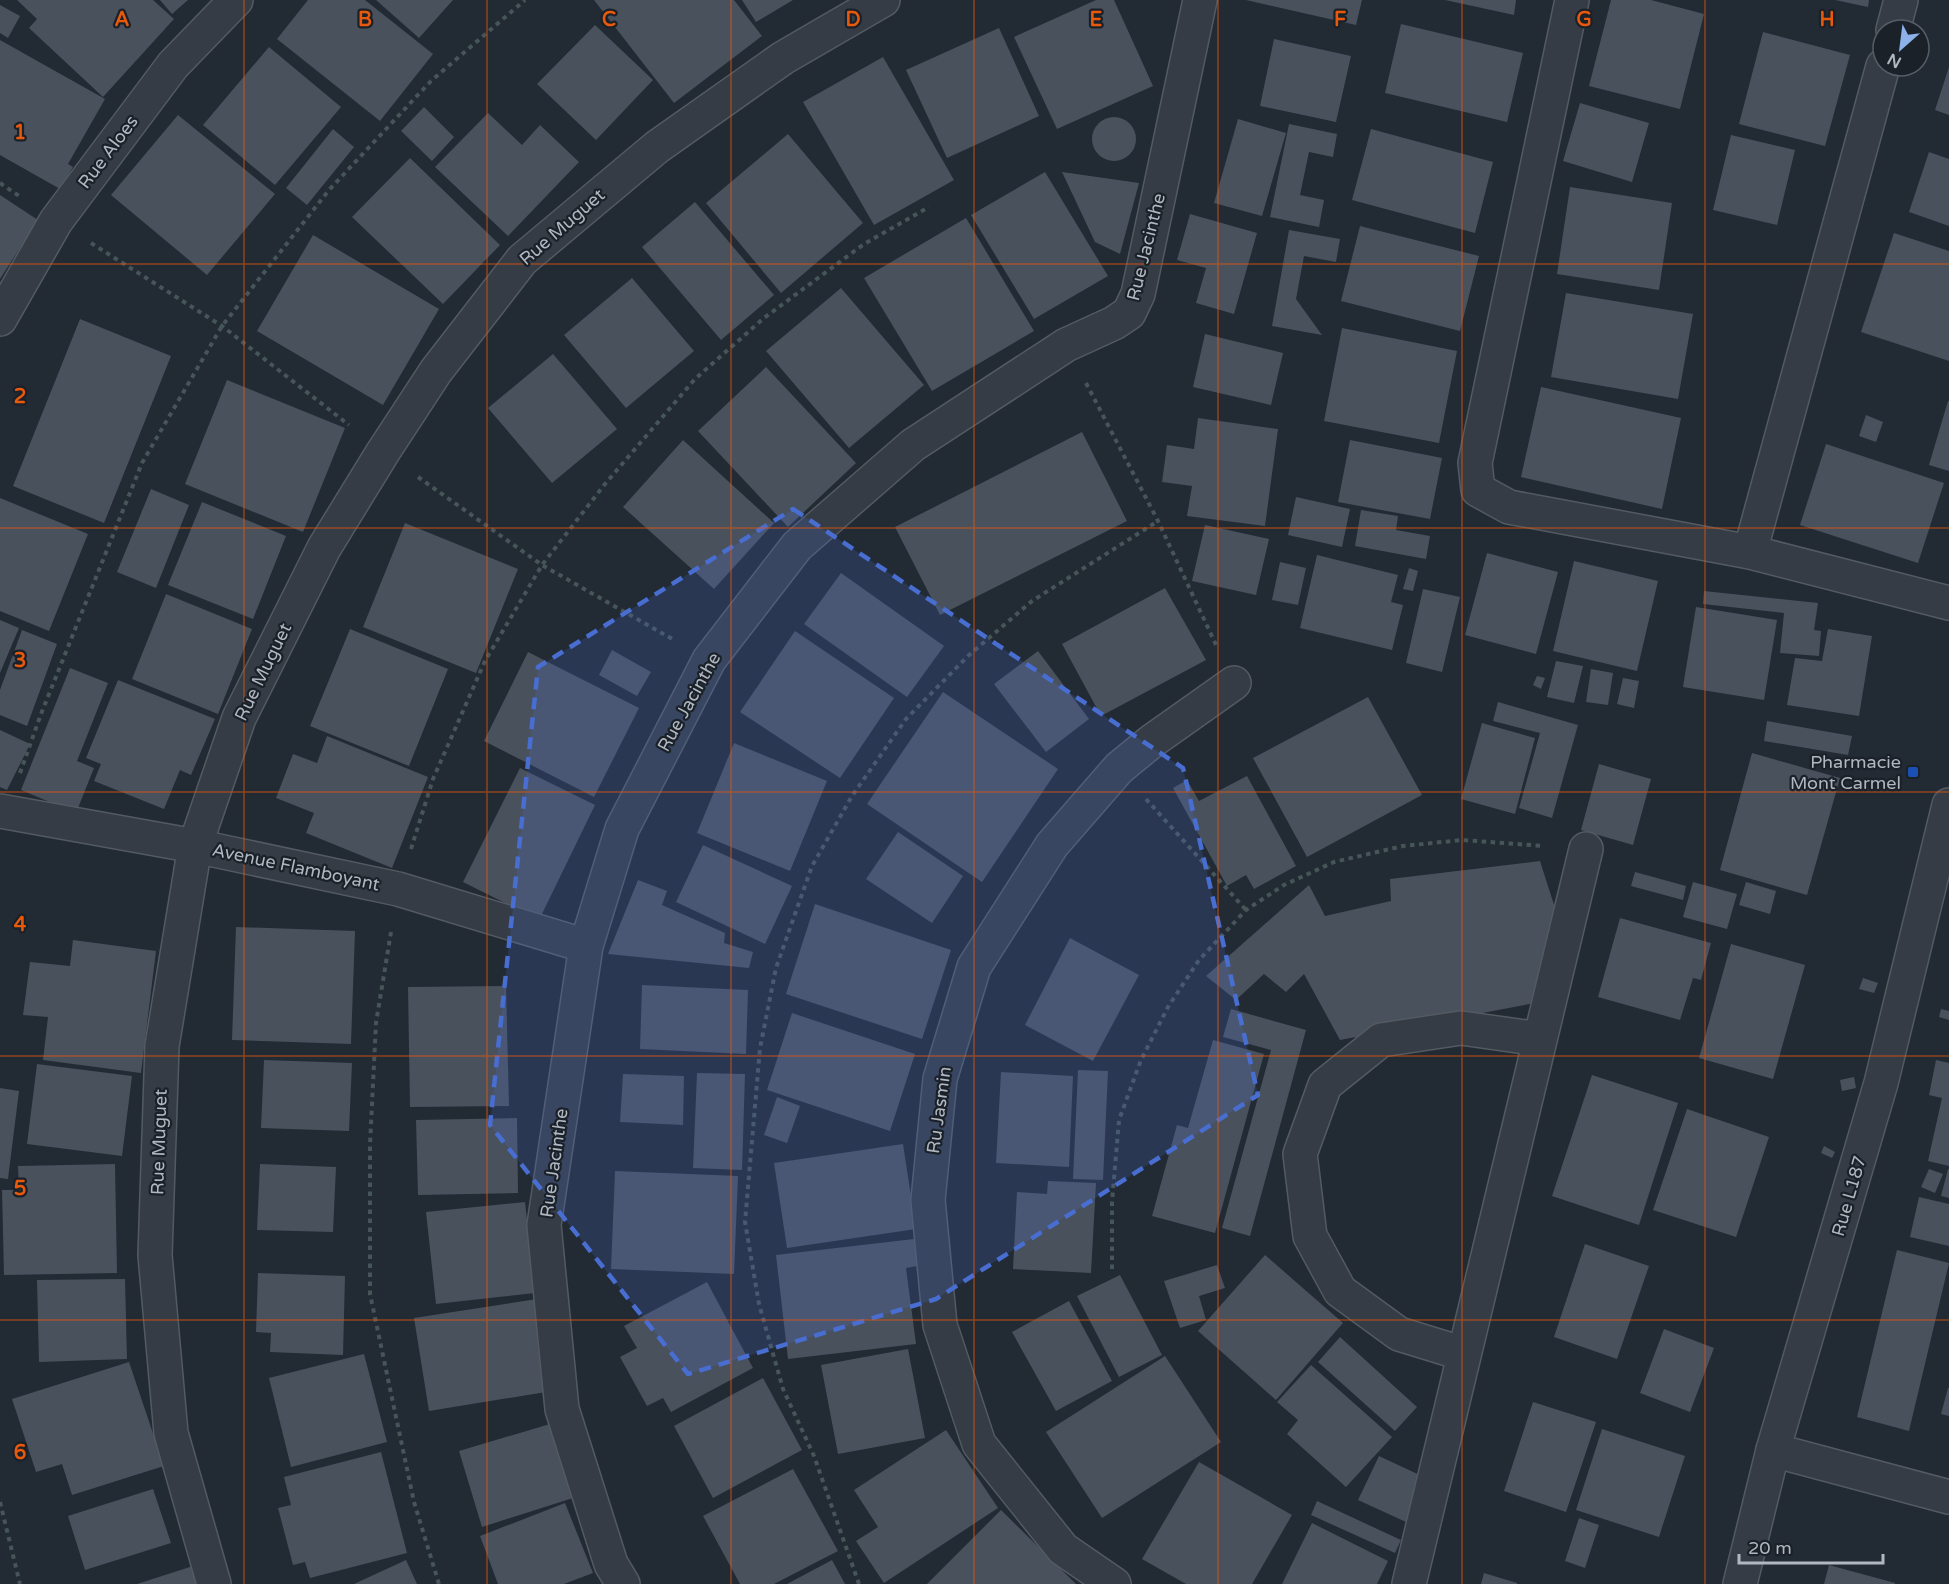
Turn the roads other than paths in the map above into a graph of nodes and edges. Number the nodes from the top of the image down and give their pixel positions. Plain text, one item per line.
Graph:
1 (236, 0) edge
2 (883, 0) edge
3 (1200, 0) edge
4 (1572, 0) edge
5 (1901, 0) edge
6 (1896, 18) edge
7 (1880, 78) edge
8 (0, 319) edge
9 (1750, 552) junction
10 (1949, 603) edge
11 (1234, 684) road end
12 (1949, 804) edge
13 (3, 812) edge
14 (195, 846) junction
15 (1586, 849) road end
16 (586, 946) junction
17 (1540, 1039) junction
18 (1464, 1354) junction
19 (1773, 1450) junction
20 (1949, 1497) edge
21 (214, 1584) edge
22 (623, 1584) edge
23 (1114, 1584) edge
24 (1409, 1584) edge
25 (1740, 1584) edge

1 - 8 street, Rue Aloes
2 - 14 street, Rue Muguet
3 - 16 street, Rue Jacinthe
4 - 9 street
5 - 6 street
7 - 9 street
9 - 10 street
11 - 23 street, Ru Jasmin
12 - 19 street, Rue L187
13 - 14 street, Avenue Flamboyant
14 - 16 street, Avenue Flamboyant
14 - 21 street, Rue Muguet
15 - 17 street
16 - 22 street, Rue Jacinthe
17 - 18 street
17 - 18 street
18 - 24 street
19 - 20 street
19 - 25 street, Rue L187

